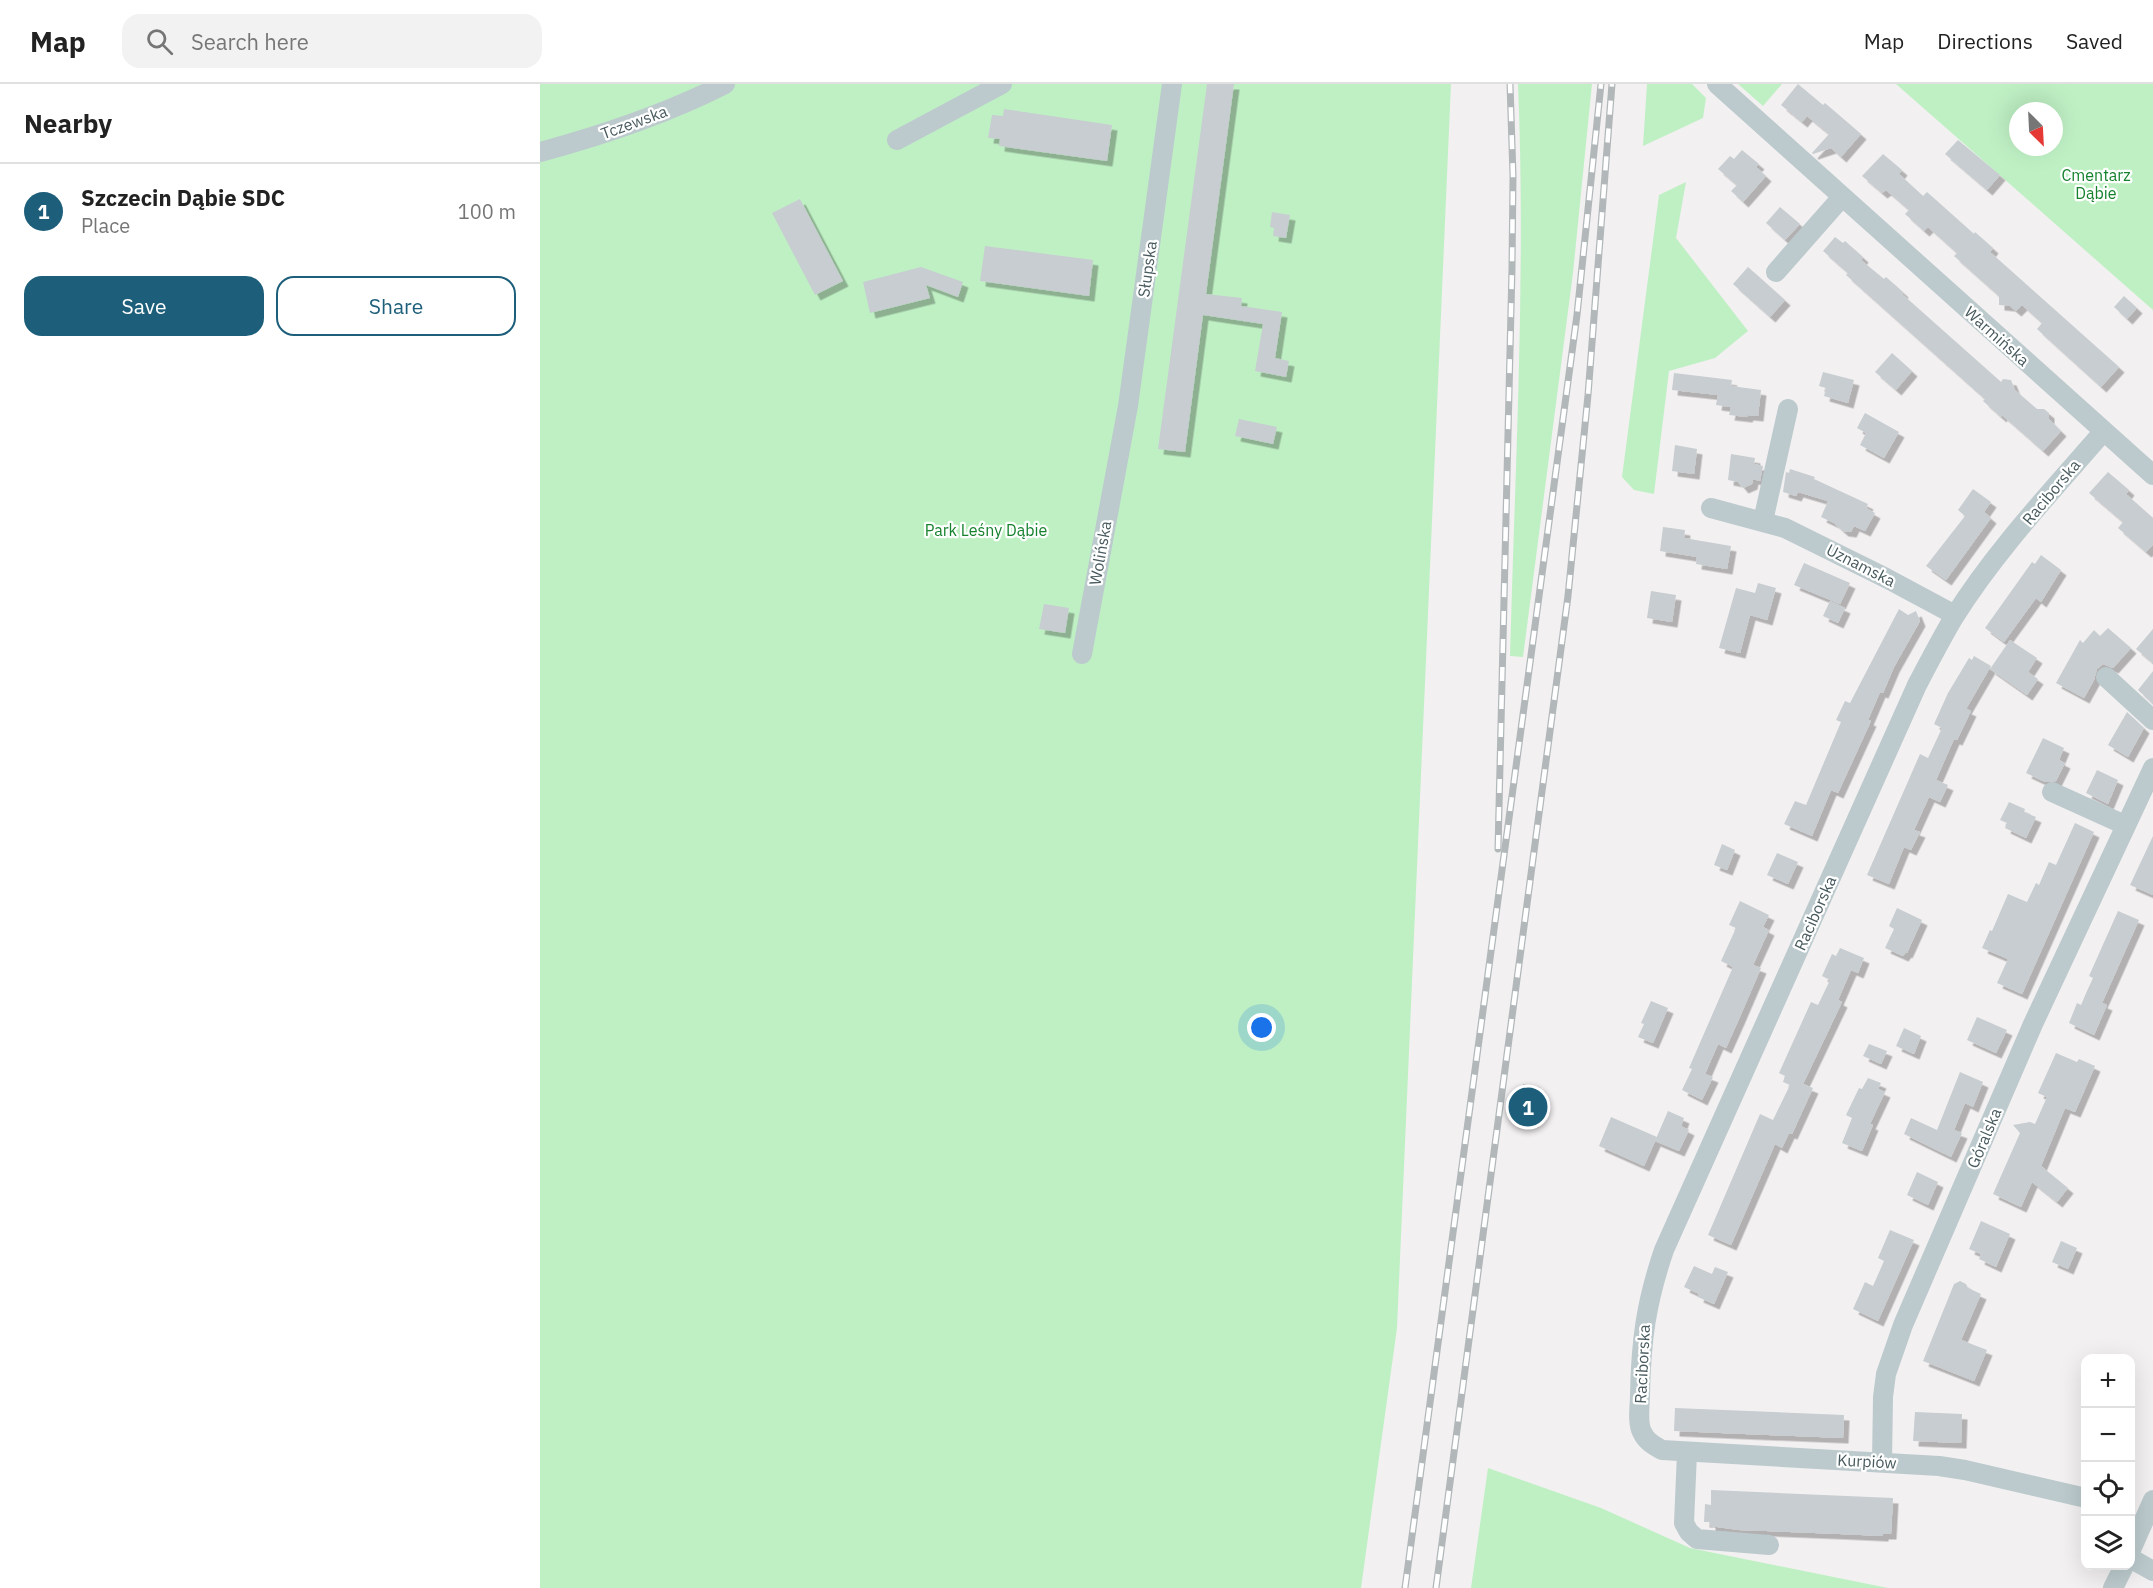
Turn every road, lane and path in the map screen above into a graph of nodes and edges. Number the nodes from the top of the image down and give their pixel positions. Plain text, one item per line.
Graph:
1 (725, 84) edge
2 (1002, 84) edge
3 (1172, 84) edge
4 (1717, 84) edge
5 (897, 140) dead end
6 (540, 152) edge
7 (1842, 197) junction
8 (1776, 272) dead end
9 (1788, 409) dead end
10 (2103, 432) junction
11 (1118, 453) joint
12 (2153, 475) edge
13 (1711, 508) dead end
14 (1763, 521) junction
15 (1955, 615) junction
16 (1082, 654) dead end
17 (2106, 677) dead end
18 (2153, 720) edge
19 (2153, 768) edge
20 (2052, 792) dead end
21 (2125, 825) junction
22 (1648, 1442) joint
23 (1687, 1453) junction
24 (1882, 1462) junction
25 (2081, 1497) edge
26 (2144, 1509) edge
27 (2135, 1536) edge
28 (1769, 1545) dead end
29 (2135, 1561) edge
30 (2123, 1570) edge
31 (2153, 1571) edge
32 (2118, 1587) edge

1 - 6 street, Tczewska
2 - 5 street
3 - 11 street, Słupska
4 - 7 street, Warmińska
7 - 8 street
7 - 10 street, Warmińska
9 - 14 street
10 - 12 street, Warmińska
10 - 15 street, Raciborska
11 - 16 street, Wolińska
13 - 14 street, Uznamska
14 - 15 street, Uznamska
15 - 22 street, Raciborska
17 - 18 street
19 - 21 street, Góralska
20 - 21 street
21 - 24 street, Góralska
22 - 23 street, Kurpiów
23 - 24 street, Kurpiów
23 - 28 street
24 - 25 street, Kurpiów
26 - 27 street
29 - 31 street
30 - 32 street

